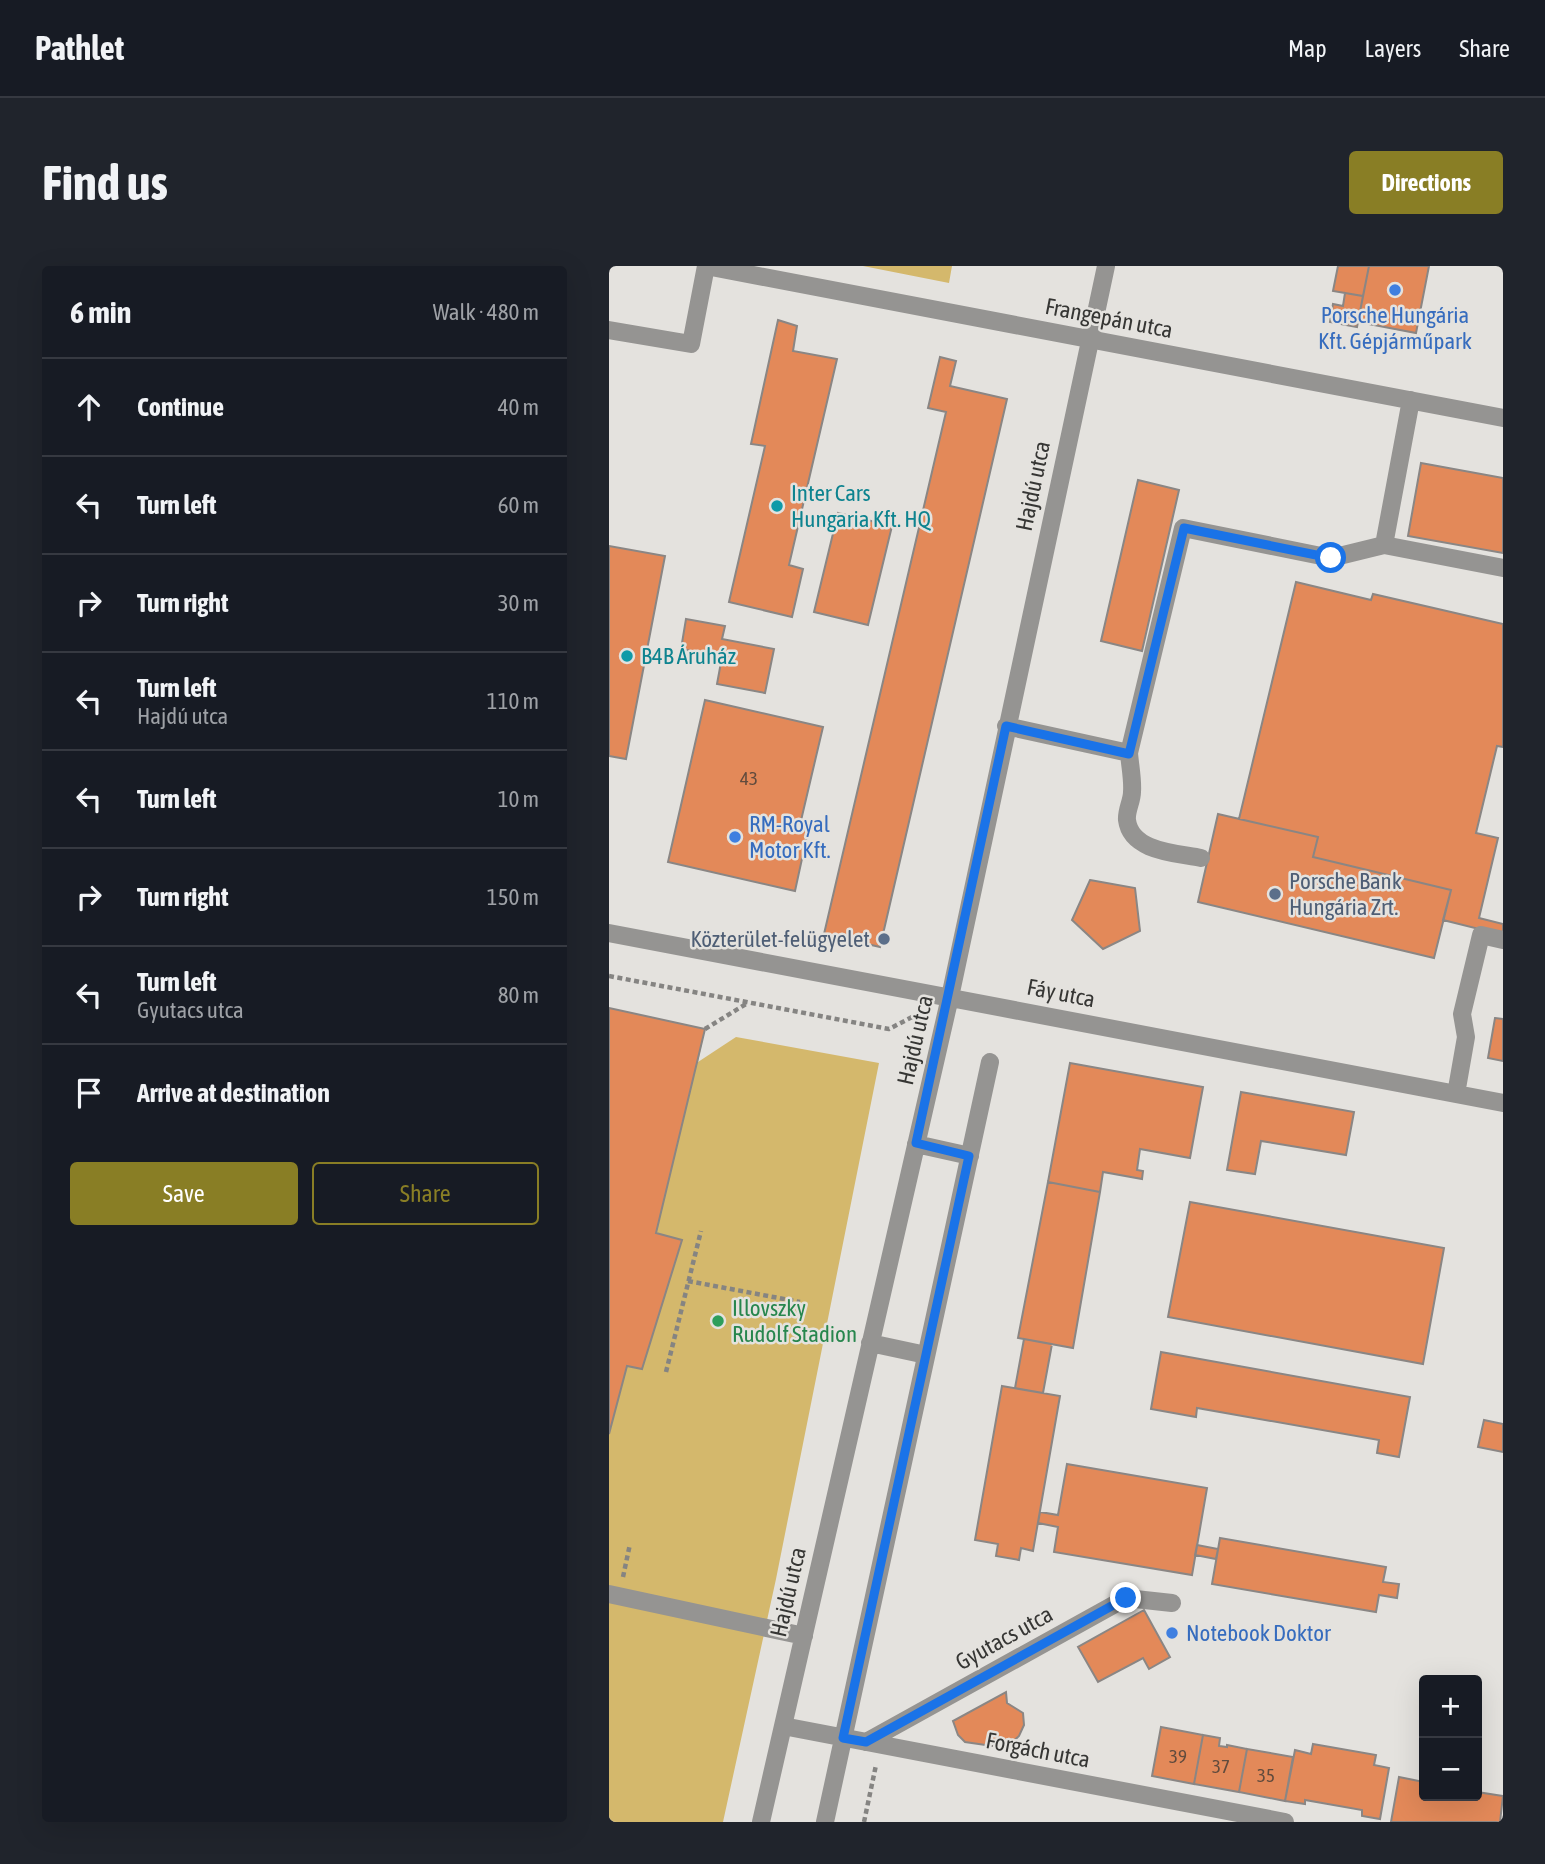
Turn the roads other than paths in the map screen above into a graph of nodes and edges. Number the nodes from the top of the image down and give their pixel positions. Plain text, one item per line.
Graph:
1 (706, 266) edge
2 (1106, 266) edge
3 (609, 330) edge
4 (1090, 339) junction
5 (1411, 400) junction
6 (1503, 418) edge
7 (1384, 545) junction
8 (1503, 568) edge
9 (1006, 726) junction
10 (1129, 754) junction
11 (1201, 859) dead end
12 (609, 933) edge
13 (1503, 940) edge
14 (950, 997) junction
15 (990, 1062) dead end
16 (1456, 1094) junction
17 (1503, 1103) edge
18 (916, 1143) junction
19 (969, 1156) junction
20 (870, 1343) junction
21 (926, 1355) junction
22 (614, 1595) edge
23 (1172, 1603) dead end
24 (804, 1636) junction
25 (783, 1726) junction
26 (843, 1738) junction
27 (873, 1744) junction
28 (761, 1822) edge
29 (825, 1822) edge
30 (1285, 1822) edge

1 - 3 street
1 - 4 street, Frangepán utca
2 - 4 street, Hajdú utca
4 - 5 street, Frangepán utca
4 - 9 street, Hajdú utca
5 - 6 street, Frangepán utca
5 - 7 street
7 - 8 street
7 - 10 street
9 - 10 street
9 - 14 street, Hajdú utca
10 - 11 street
12 - 14 street, Fáy utca
13 - 16 street
14 - 16 street, Fáy utca
14 - 18 street, Hajdú utca
15 - 19 street
16 - 17 street, Fáy utca
18 - 19 street
18 - 20 street, Hajdú utca
19 - 21 street
20 - 21 street
20 - 24 street, Hajdú utca
21 - 26 street
22 - 24 street
23 - 27 street, Gyutacs utca
24 - 25 street, Hajdú utca
25 - 26 street, Forgách utca
25 - 28 street, Hajdú utca
26 - 27 street, Forgách utca
26 - 29 street
27 - 30 street, Forgách utca

